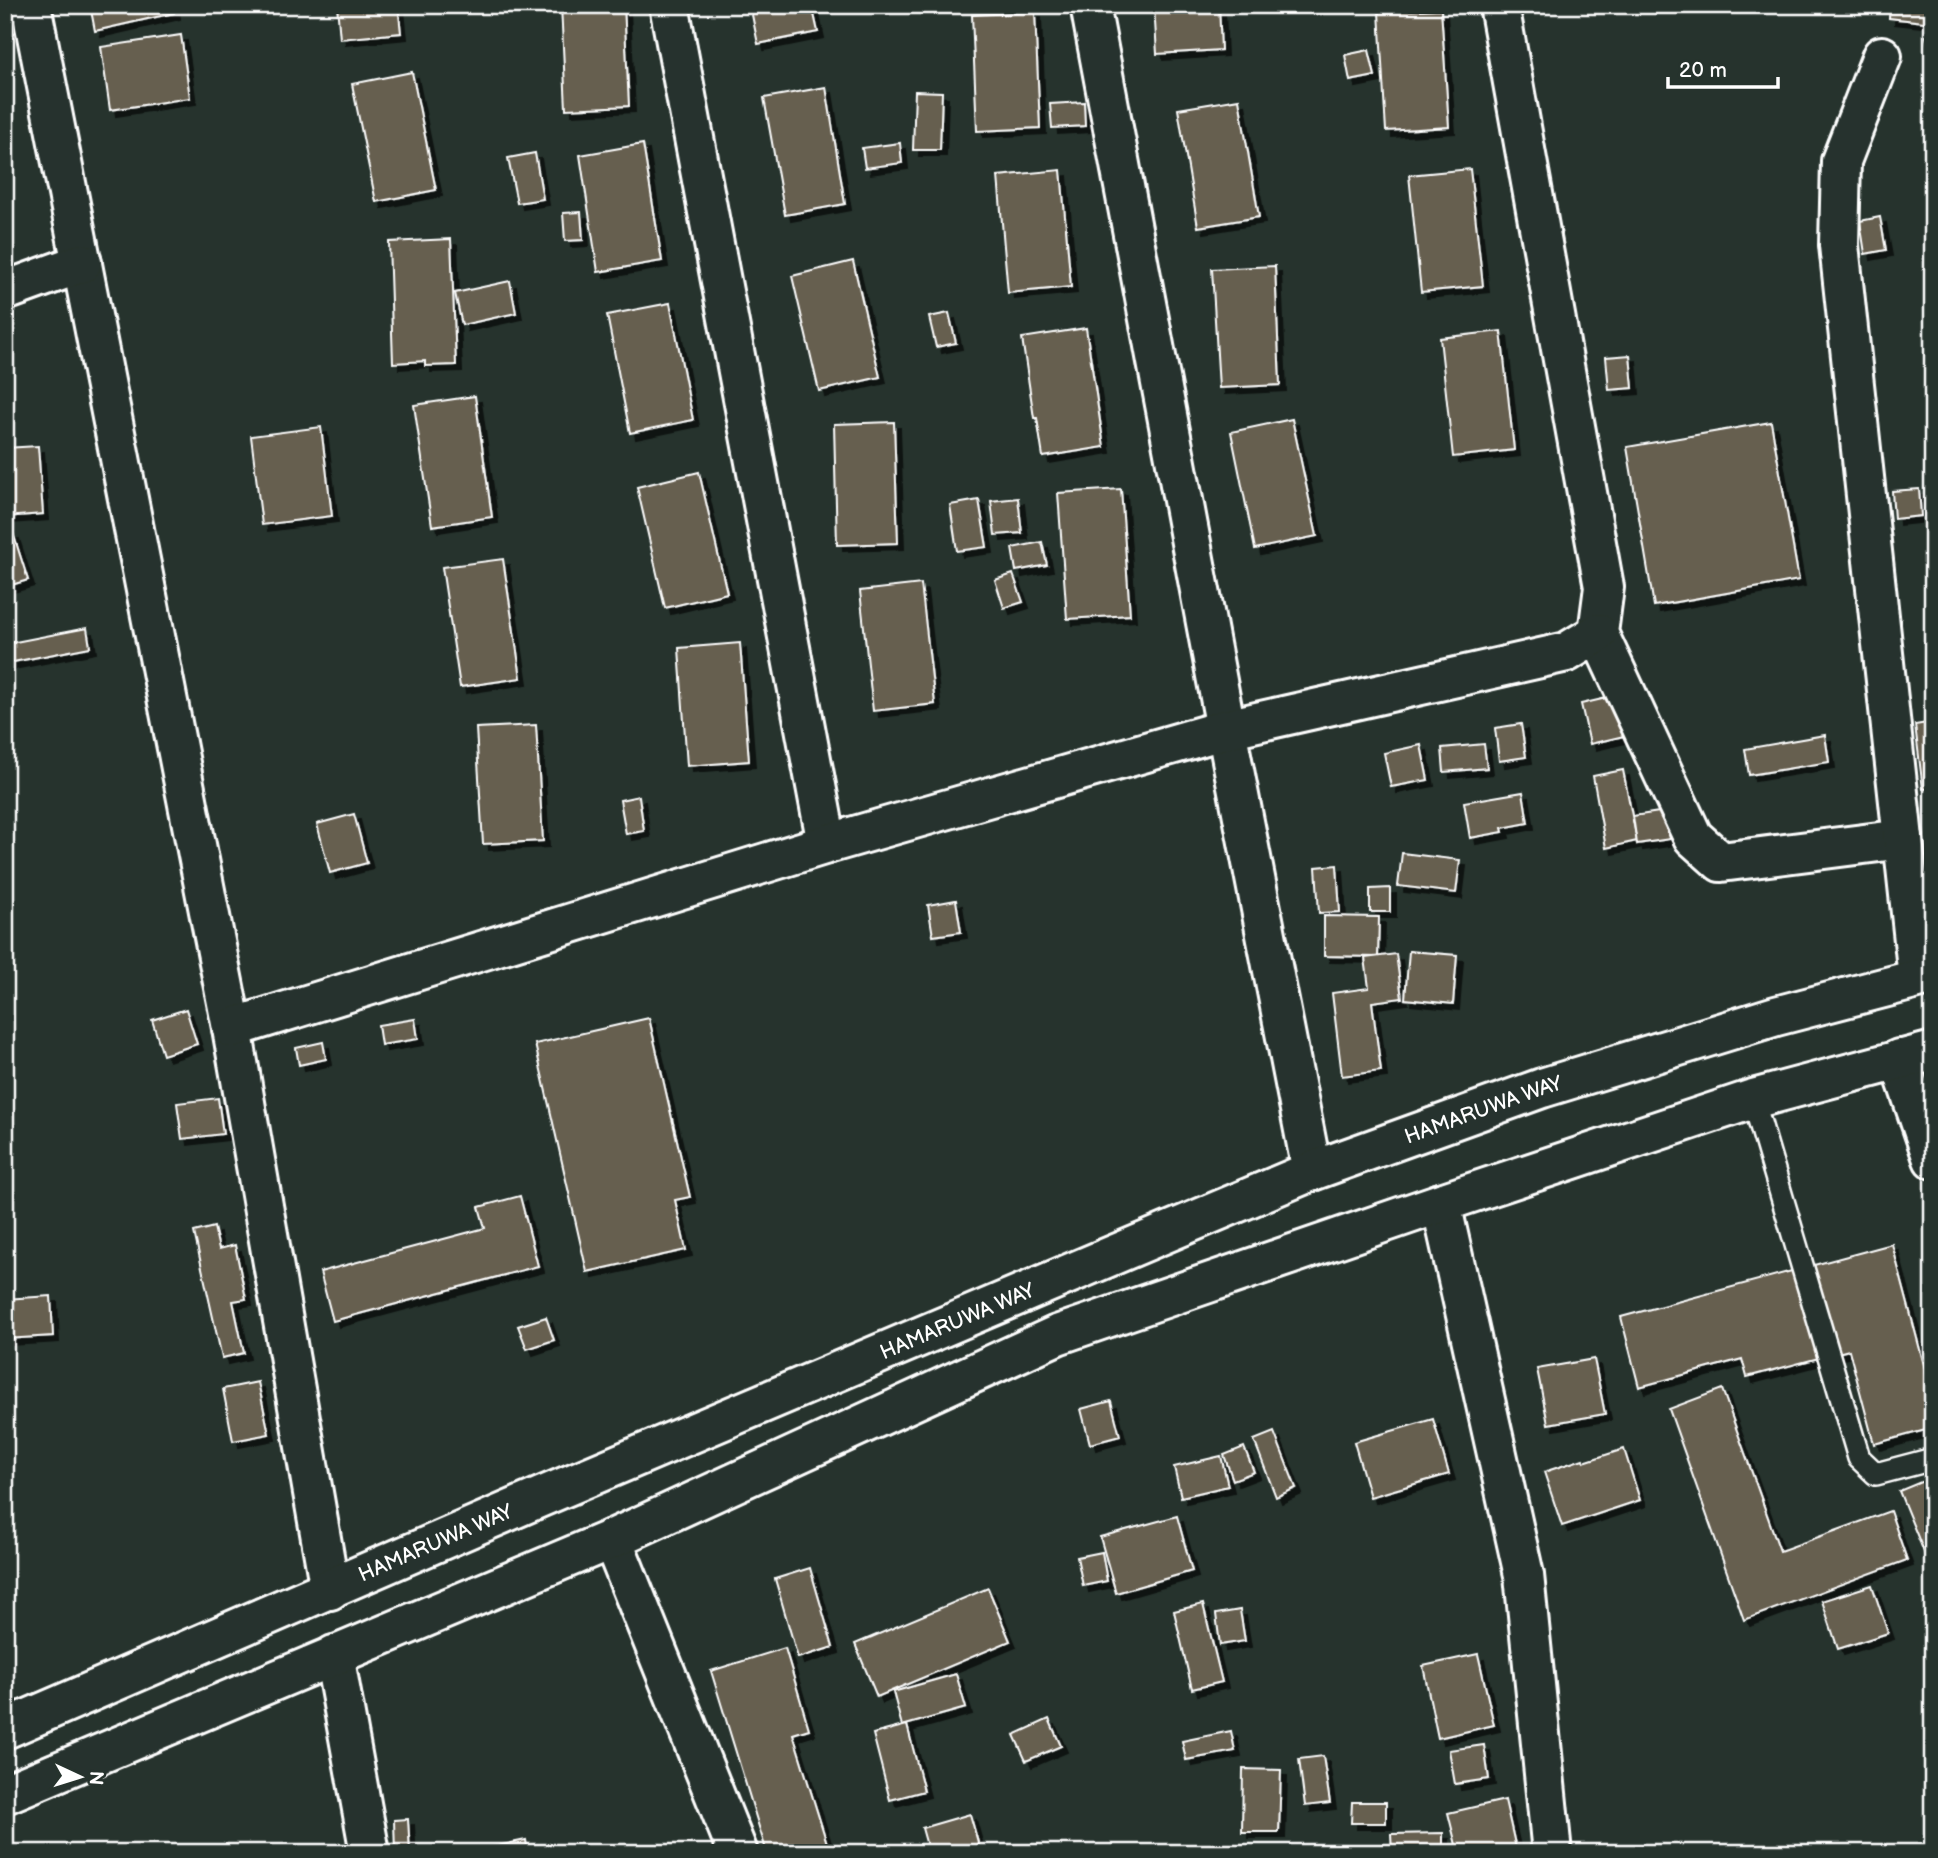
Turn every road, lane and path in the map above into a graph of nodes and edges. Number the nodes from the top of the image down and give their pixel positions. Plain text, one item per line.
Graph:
1 (31, 5) edge
2 (668, 5) edge
3 (1090, 5) edge
4 (1499, 5) edge
5 (1882, 56) dead end
6 (82, 264) junction
7 (5, 291) edge
8 (1598, 634) junction
9 (1226, 729) junction
10 (1903, 839) junction
11 (827, 844) junction
12 (1925, 976) edge
13 (232, 1028) junction
14 (1916, 1055) edge
15 (1753, 1099) junction
16 (1933, 1159) edge
17 (1312, 1171) junction
18 (1441, 1203) junction
19 (1933, 1459) edge
20 (612, 1539) junction
21 (330, 1590) junction
22 (334, 1655) junction
23 (5, 1729) edge
24 (5, 1794) edge
25 (370, 1853) edge
26 (738, 1853) edge
27 (1552, 1853) edge

1 - 6 street
2 - 11 street
3 - 9 street
4 - 8 street
5 - 10 street
6 - 7 street
6 - 13 street
8 - 9 street
8 - 10 street
9 - 11 street
9 - 17 street
10 - 12 street
11 - 13 street
12 - 17 street, HAMARUWA WAY
13 - 21 street
14 - 15 street
14 - 16 street
15 - 18 street
15 - 19 lane
17 - 21 street, HAMARUWA WAY
18 - 20 street
18 - 27 street
20 - 22 street
20 - 26 street
21 - 23 street, HAMARUWA WAY
22 - 24 street
22 - 25 street

